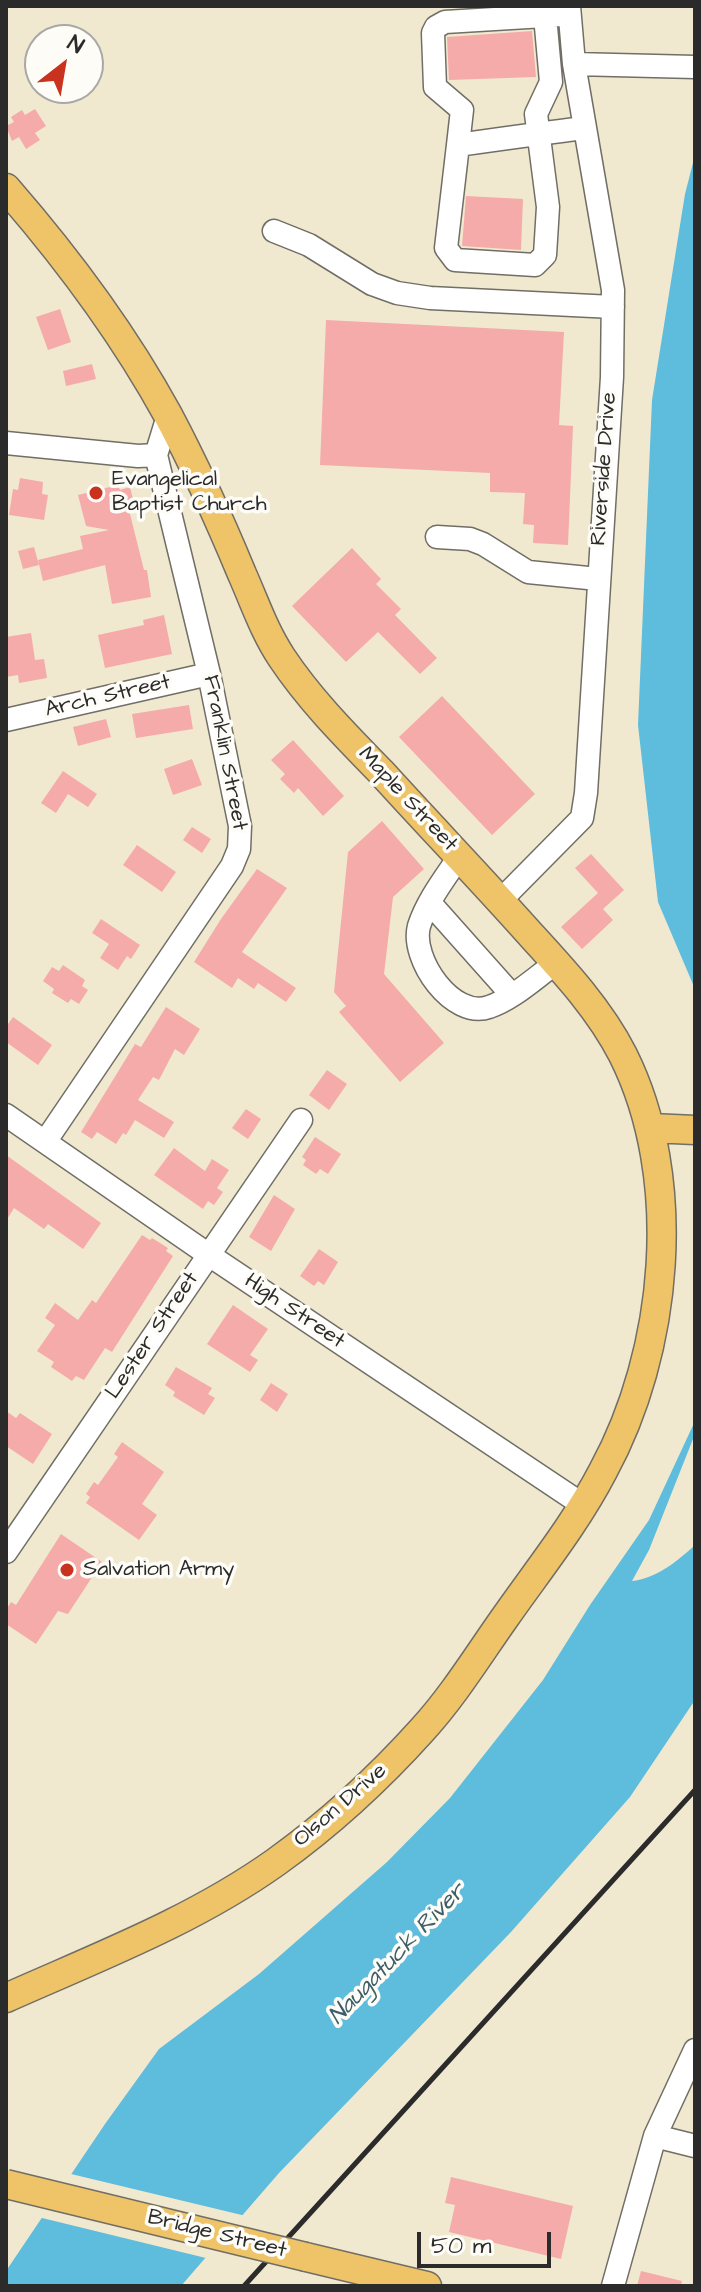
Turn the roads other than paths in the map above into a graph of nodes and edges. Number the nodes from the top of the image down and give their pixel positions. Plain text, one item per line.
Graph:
1 (569, 10) edge
2 (545, 16) junction
3 (574, 64) junction
4 (686, 66) edge
5 (585, 128) junction
6 (537, 134) junction
7 (458, 145) junction
8 (6, 188) edge
9 (274, 231) dead end
10 (613, 307) junction
11 (168, 416) junction
12 (6, 443) edge
13 (156, 455) junction
14 (437, 537) dead end
15 (598, 579) junction
16 (209, 674) junction
17 (6, 720) edge
18 (459, 857) junction
19 (500, 901) junction
20 (430, 903) junction
21 (556, 963) junction
22 (511, 994) junction
23 (6, 1115) edge
24 (301, 1120) dead end
25 (651, 1128) junction
26 (695, 1130) edge
27 (45, 1142) junction
28 (209, 1255) junction
29 (583, 1505) junction
30 (6, 1552) edge
31 (6, 1998) edge
32 (695, 2050) edge
33 (655, 2136) junction
34 (695, 2146) edge
35 (6, 2184) edge
36 (427, 2286) edge
37 (613, 2286) edge

1 - 2 street
1 - 3 street, Riverside Drive
2 - 6 street
2 - 7 street
3 - 4 street
3 - 5 street, Riverside Drive
5 - 6 street
5 - 10 street, Riverside Drive
6 - 7 street
6 - 7 street
8 - 11 main road
9 - 10 street
10 - 15 street, Riverside Drive
11 - 13 street
11 - 18 main road, Maple Street
12 - 13 street
13 - 16 street, Franklin Street
14 - 15 street
15 - 19 street, Riverside Drive
16 - 17 street, Arch Street
16 - 27 street, Franklin Street
18 - 19 main road, Maple Street
18 - 20 street
19 - 21 main road, Maple Street
20 - 22 street
20 - 22 street
21 - 22 street
21 - 25 main road, Maple Street
23 - 27 street, High Street
24 - 28 street, Lester Street
25 - 26 main road
25 - 29 main road
27 - 28 street, High Street
28 - 29 street, High Street
28 - 30 street, Lester Street
29 - 31 main road, Olson Drive
32 - 33 street
33 - 34 street
33 - 37 street
35 - 36 main road, Bridge Street, bridge

